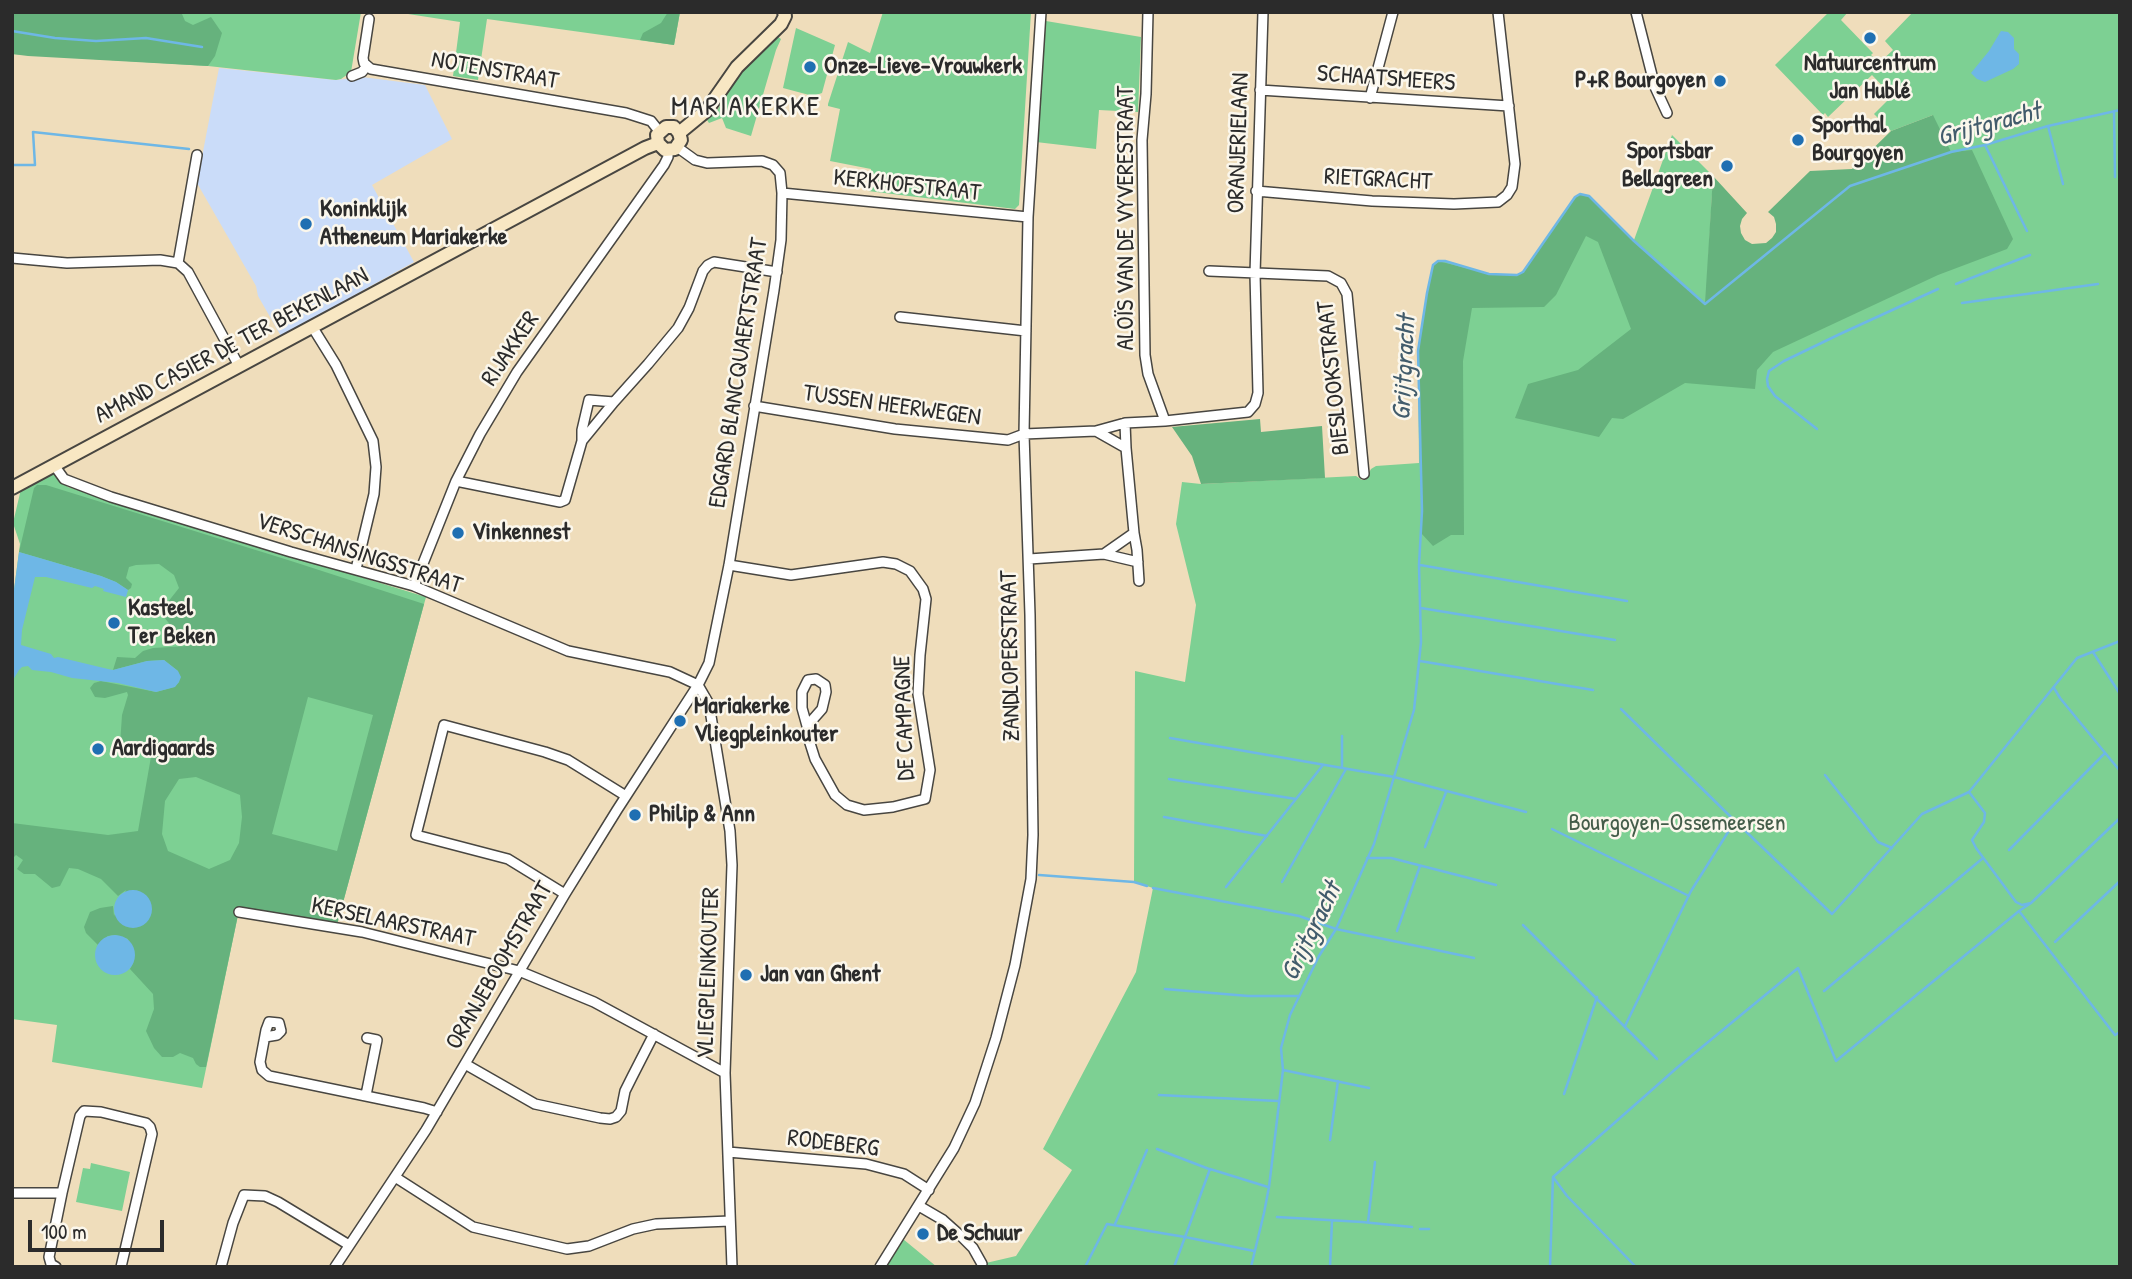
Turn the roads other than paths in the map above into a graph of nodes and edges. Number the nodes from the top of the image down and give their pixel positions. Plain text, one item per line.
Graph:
1 (1041, 12) edge
2 (1148, 12) edge
3 (1263, 12) edge
4 (1393, 12) edge
5 (1498, 12) edge
6 (1636, 12) edge
7 (786, 13) edge
8 (369, 19) dead end
9 (368, 66) junction
10 (352, 76) dead end
11 (1260, 90) junction
12 (1370, 98) junction
13 (1509, 106) junction
14 (1667, 113) dead end
15 (680, 133) junction
16 (666, 143) junction
17 (197, 155) dead end
18 (1256, 191) junction
19 (782, 193) junction
20 (1028, 217) junction
21 (12, 258) edge
22 (178, 263) junction
23 (1209, 271) dead end
24 (776, 272) junction
25 (1255, 274) junction
26 (900, 317) dead end
27 (313, 327) junction
28 (1026, 331) junction
29 (239, 366) junction
30 (614, 402) junction
31 (754, 406) junction
32 (1165, 421) junction
33 (1125, 423) junction
34 (1096, 431) junction
35 (1024, 434) junction
36 (582, 441) junction
37 (1126, 448) junction
38 (54, 465) junction
39 (1364, 474) dead end
40 (456, 481) junction
41 (12, 488) edge
42 (1134, 533) junction
43 (1104, 554) junction
44 (1029, 559) junction
45 (1138, 562) junction
46 (729, 565) junction
47 (356, 569) junction
48 (1139, 581) dead end
49 (414, 586) junction
50 (698, 685) junction
51 (807, 726) junction
52 (626, 796) junction
53 (565, 894) junction
54 (239, 912) dead end
55 (519, 971) junction
56 (654, 1034) junction
57 (265, 1037) dead end
58 (366, 1038) dead end
59 (465, 1065) junction
60 (724, 1073) junction
61 (366, 1095) junction
62 (437, 1112) junction
63 (728, 1152) junction
64 (395, 1177) junction
65 (929, 1190) junction
66 (12, 1193) edge
67 (62, 1193) junction
68 (919, 1206) junction
69 (730, 1222) junction
70 (349, 1245) junction
71 (982, 1264) dead end
72 (56, 1267) edge
73 (121, 1267) edge
74 (221, 1267) edge
75 (335, 1267) edge
76 (732, 1267) edge
77 (880, 1267) edge

1 - 20 street, ZANDLOPERSTRAAT
2 - 32 street, ALOÏS VAN DE VYVERESTRAAT
3 - 11 street, ORANJERIELAAN
4 - 12 street
5 - 13 street
6 - 14 street
7 - 15 street
8 - 9 street
9 - 10 street
9 - 16 street, NOTENSTRAAT
11 - 12 street, SCHAATSMEERS
11 - 18 street, ORANJERIELAAN
12 - 13 street, SCHAATSMEERS
13 - 18 street, RIETGRACHT
15 - 16 street
15 - 16 street
16 - 19 street, EDGARD BLANCQUAERTSTRAAT
16 - 27 street, AMAND CASIER DE TER BEKENLAAN
16 - 40 street, RIJAKKER
17 - 22 street
18 - 25 street, ORANJERIELAAN
19 - 20 street, KERKHOFSTRAAT
19 - 24 street, EDGARD BLANCQUAERTSTRAAT
20 - 28 street, ZANDLOPERSTRAAT
21 - 22 street
22 - 29 street
23 - 25 street
24 - 30 street
24 - 31 street, EDGARD BLANCQUAERTSTRAAT
25 - 32 street, ORANJERIELAAN
25 - 39 street, BIESLOOKSTRAAT
26 - 28 street
27 - 29 street, AMAND CASIER DE TER BEKENLAAN
27 - 47 street
28 - 35 street, ZANDLOPERSTRAAT
29 - 38 street, AMAND CASIER DE TER BEKENLAAN
30 - 36 street
30 - 36 street
31 - 35 street, TUSSEN HEERWEGEN
31 - 46 street, EDGARD BLANCQUAERTSTRAAT
32 - 33 street, TUSSEN HEERWEGEN
33 - 34 street, TUSSEN HEERWEGEN
33 - 37 street
34 - 35 street, TUSSEN HEERWEGEN
34 - 37 street
35 - 44 street, ZANDLOPERSTRAAT
36 - 40 street
37 - 42 street
38 - 41 street, AMAND CASIER DE TER BEKENLAAN
38 - 47 street, VERSCHANSINGSSTRAAT
40 - 49 street, RIJAKKER
42 - 43 street
42 - 45 street
43 - 44 street
43 - 45 street
44 - 65 street, ZANDLOPERSTRAAT
45 - 48 street
46 - 50 street, EDGARD BLANCQUAERTSTRAAT
46 - 51 street, DE CAMPAGNE
47 - 49 street, VERSCHANSINGSSTRAAT
49 - 50 street, VERSCHANSINGSSTRAAT
50 - 52 street, ORANJEBOOMSTRAAT
50 - 60 street, VLIEGPLEINKOUTER
51 - 51 street, DE CAMPAGNE
52 - 53 street, ORANJEBOOMSTRAAT
52 - 53 street
53 - 55 street, ORANJEBOOMSTRAAT
54 - 55 street, KERSELAARSTRAAT
55 - 56 street, KERSELAARSTRAAT
55 - 59 street, ORANJEBOOMSTRAAT
56 - 59 street
56 - 60 street, KERSELAARSTRAAT
57 - 61 street
58 - 61 street
59 - 62 street, ORANJEBOOMSTRAAT
60 - 63 street, VLIEGPLEINKOUTER
61 - 62 street
62 - 64 street, ORANJEBOOMSTRAAT
63 - 65 street, RODEBERG
63 - 69 street, VLIEGPLEINKOUTER
64 - 69 street
64 - 70 street, ORANJEBOOMSTRAAT
65 - 68 street, ZANDLOPERSTRAAT
66 - 67 street
67 - 72 street
67 - 73 street
68 - 71 street
68 - 77 street, ZANDLOPERSTRAAT
69 - 76 street, VLIEGPLEINKOUTER
70 - 74 street
70 - 75 street, ORANJEBOOMSTRAAT

